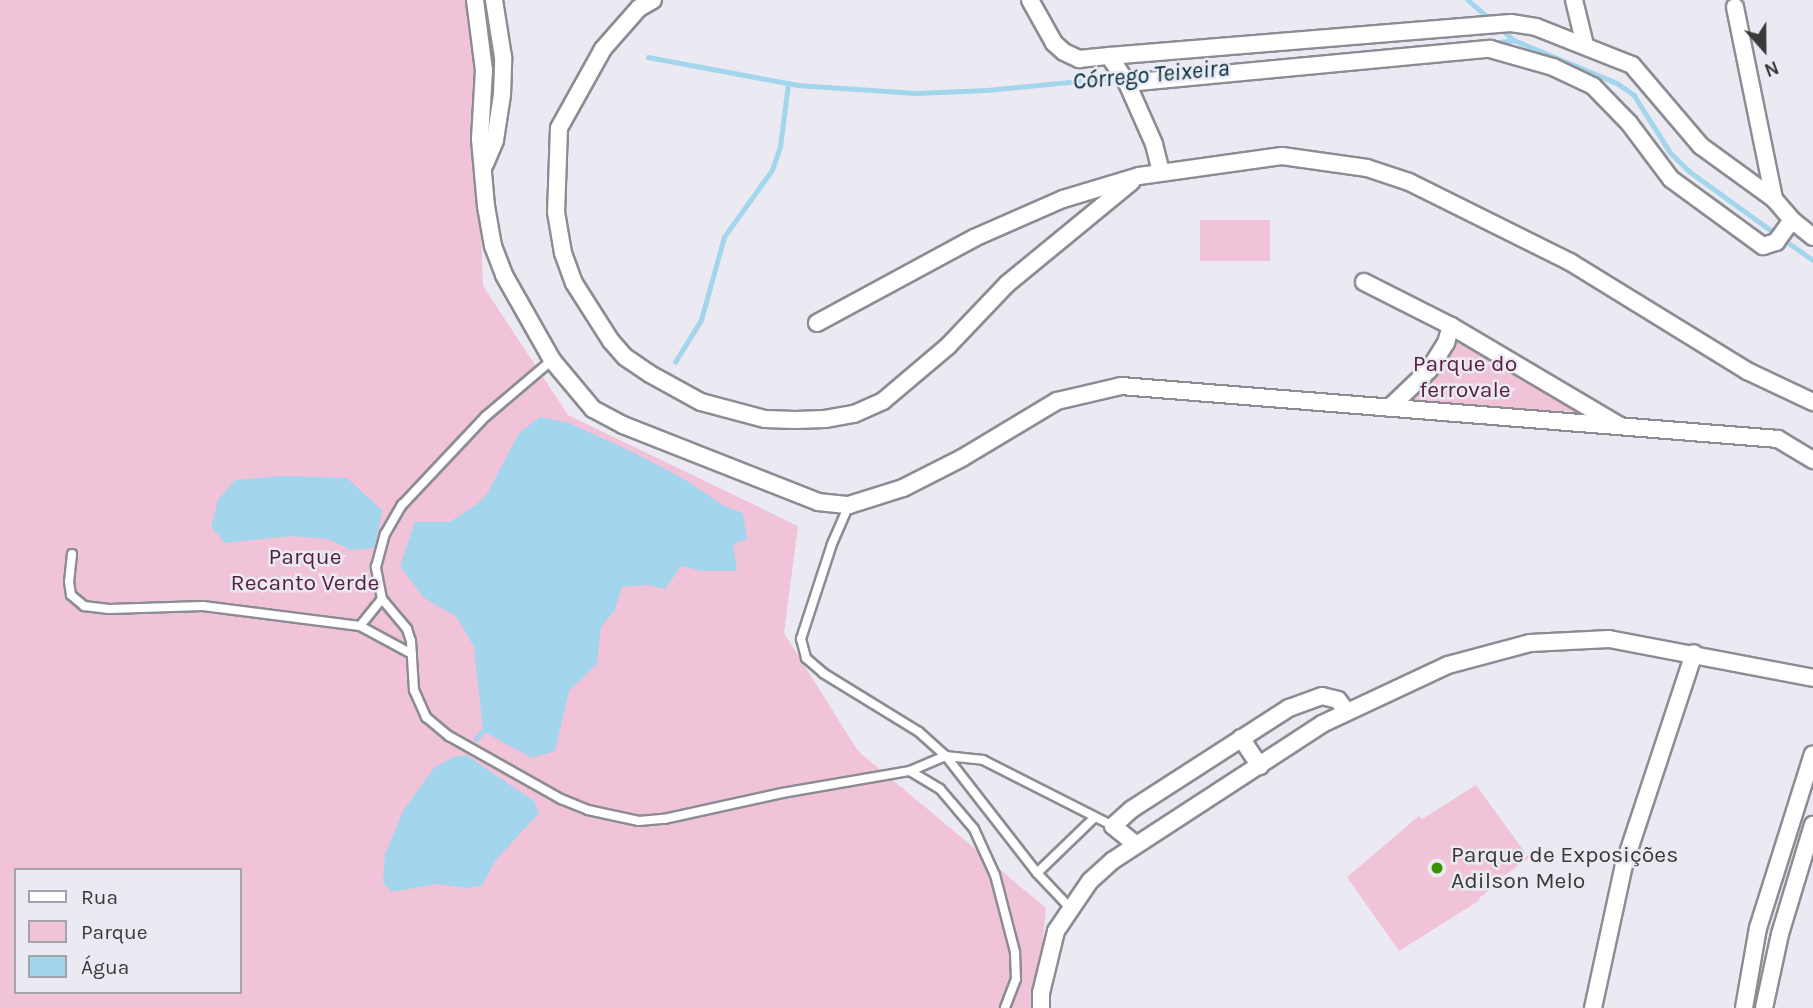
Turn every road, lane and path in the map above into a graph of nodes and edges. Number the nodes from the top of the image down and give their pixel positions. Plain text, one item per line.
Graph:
1 (475, 0) edge
2 (495, 0) edge
3 (653, 0) edge
4 (1030, 0) edge
5 (1574, 0) edge
6 (1735, 8) dead end
7 (1585, 45) junction
8 (1109, 56) junction
9 (1127, 83) junction
10 (484, 166) junction
11 (1161, 172) junction
12 (1139, 176) junction
13 (1774, 199) junction
14 (1792, 220) junction
15 (1813, 237) edge
16 (1364, 282) dead end
17 (817, 323) dead end
18 (1451, 326) junction
19 (552, 360) junction
20 (1813, 402) edge
21 (1389, 408) junction
22 (1619, 425) junction
23 (1813, 460) edge
24 (849, 505) junction
25 (72, 554) dead end
26 (382, 599) junction
27 (360, 626) junction
28 (1694, 653) junction
29 (412, 654) junction
30 (1813, 678) edge
31 (1346, 711) junction
32 (1241, 738) junction
33 (1813, 754) edge
34 (946, 756) junction
35 (1208, 760) junction
36 (1260, 766) junction
37 (909, 771) junction
38 (1227, 785) junction
39 (1094, 818) junction
40 (1813, 825) edge
41 (1113, 826) junction
42 (1135, 843) junction
43 (1037, 873) junction
44 (1071, 909) junction
45 (1005, 1008) edge
46 (1041, 1008) edge
47 (1593, 1008) edge
48 (1744, 1008) edge
49 (1764, 1008) edge

1 - 10 street
2 - 10 street
3 - 12 street
4 - 8 street
5 - 7 street
6 - 13 street
7 - 8 street
7 - 13 street
8 - 9 street
9 - 11 street
9 - 14 street
10 - 19 street
11 - 12 street
11 - 20 street
12 - 17 street
13 - 14 street
14 - 15 street
16 - 18 street
18 - 21 street
18 - 22 street
19 - 24 street
19 - 26 lane
21 - 22 street
21 - 24 street
22 - 23 street
24 - 34 lane
25 - 27 lane
26 - 27 lane
26 - 29 lane
27 - 29 lane
28 - 30 street
28 - 31 street
28 - 47 street
29 - 37 lane
31 - 32 street
31 - 36 street
32 - 35 street
32 - 36 street
33 - 48 street
34 - 37 lane
34 - 39 lane
34 - 43 lane
35 - 38 street
35 - 41 street
36 - 38 street
37 - 45 lane
38 - 42 street
39 - 41 lane
39 - 43 lane
40 - 49 street
41 - 42 street
42 - 44 street
43 - 44 lane
44 - 46 street

